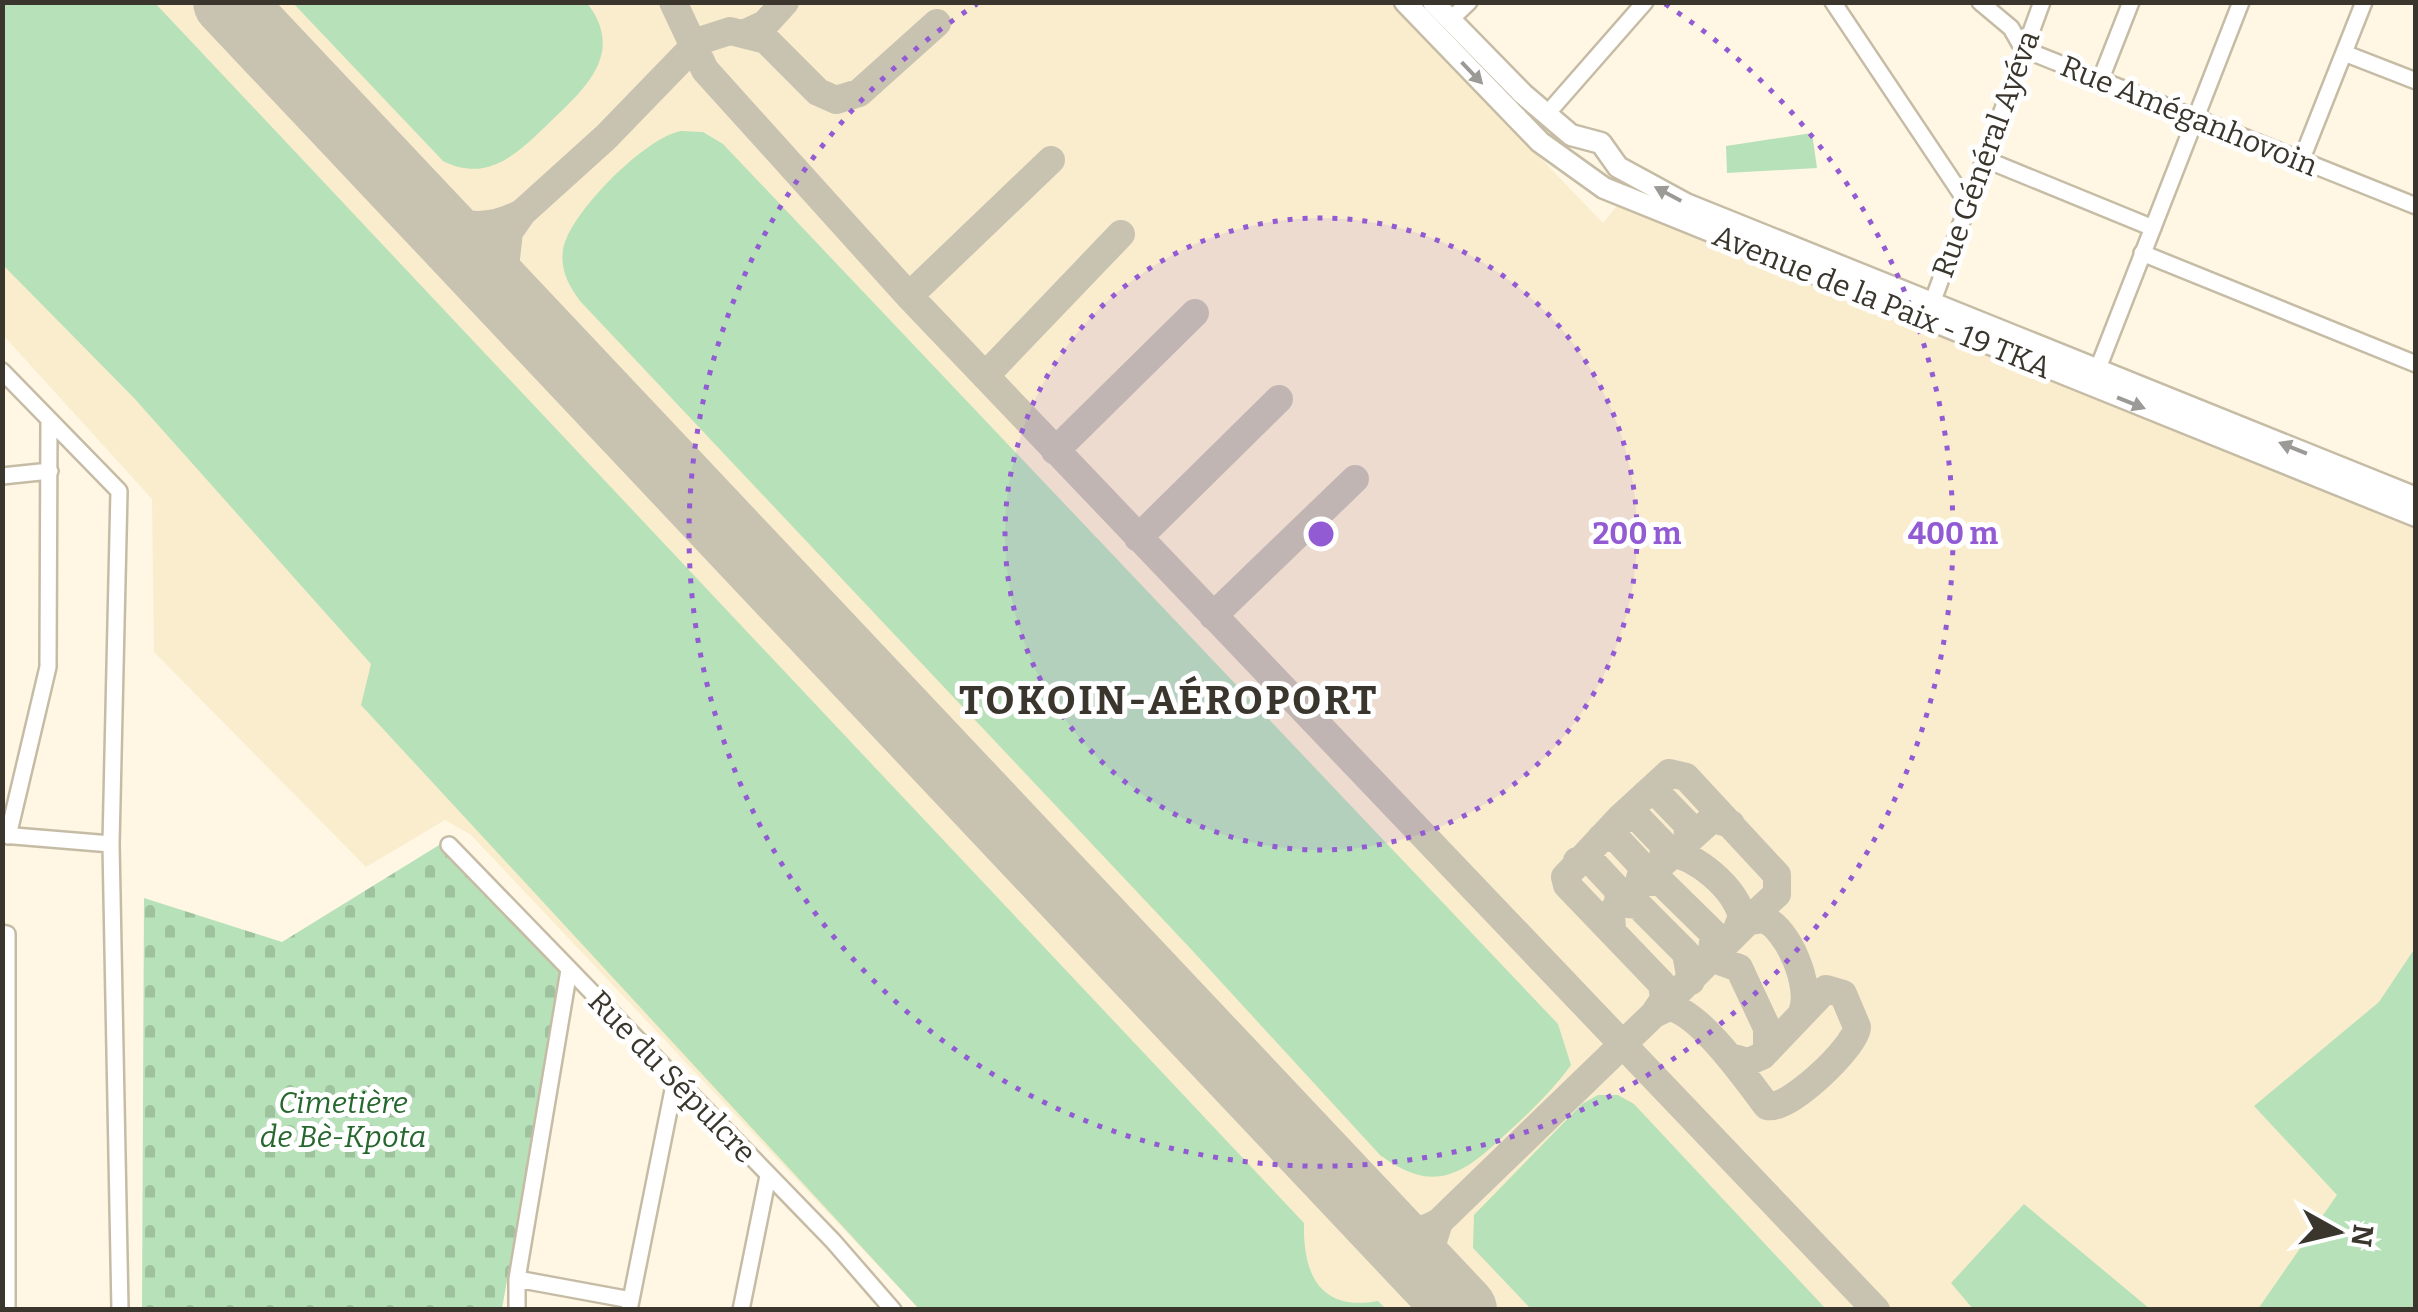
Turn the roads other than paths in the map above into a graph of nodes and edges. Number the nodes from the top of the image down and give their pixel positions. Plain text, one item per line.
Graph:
1 (1405, 2) edge
2 (1432, 2) edge
3 (1469, 2) edge
4 (1645, 2) edge
5 (1833, 2) edge
6 (1980, 2) edge
7 (2042, 2) edge
8 (2131, 2) edge
9 (2240, 2) edge
10 (2364, 2) edge
11 (1450, 20) junction
12 (2023, 49) junction
13 (2344, 53) junction
14 (2100, 82) junction
15 (2416, 82) edge
16 (1546, 115) junction
17 (2194, 119) junction
18 (1982, 158) junction
19 (2300, 161) junction
20 (1966, 200) junction
21 (2416, 206) edge
22 (2152, 228) junction
23 (2142, 253) junction
24 (1931, 306) junction
25 (2416, 364) edge
26 (3, 372) edge
27 (2094, 378) junction
28 (49, 421) junction
29 (50, 471) junction
30 (2, 476) edge
31 (2414, 498) edge
32 (5, 836) edge
33 (111, 844) junction
34 (449, 845) dead end
35 (2, 933) edge
36 (569, 970) junction
37 (675, 1080) junction
38 (768, 1176) junction
39 (517, 1279) junction
40 (630, 1305) edge
41 (891, 1309) edge
42 (7, 1310) edge
43 (120, 1310) edge
44 (517, 1310) edge
45 (741, 1310) edge

1 -> 27 main road, Avenue de la Paix - 19 TKA
2 - 11 main road, Avenue de la Paix - 19 TKA
3 - 11 street
4 - 16 street
5 - 20 street
6 - 12 street, Rue Améganhovoin
7 - 12 street, Rue Général Ayéva
8 - 14 street
9 - 17 street
10 - 13 street
11 - 16 main road, Avenue de la Paix - 19 TKA
12 - 14 street, Rue Améganhovoin
12 - 18 street, Rue Général Ayéva
13 - 15 street
13 - 19 street
14 - 17 street, Rue Améganhovoin
24 -> 16 main road, Avenue de la Paix - 19 TKA
17 - 19 street, Rue Améganhovoin
17 - 22 street
18 - 20 street, Rue Général Ayéva
18 - 22 street
19 - 21 street, Rue Améganhovoin
20 - 24 street, Rue Général Ayéva
22 - 23 street
23 - 25 street
23 - 27 street
24 - 27 main road, Avenue de la Paix - 19 TKA
26 - 28 street
27 - 31 main road, Avenue de la Paix - 19 TKA
28 - 29 street
28 - 33 street
29 - 30 street
29 - 32 street
32 - 33 street
33 - 43 street
34 - 36 street, Rue du Sépulcre
35 - 42 street
36 - 37 street, Rue du Sépulcre
36 - 39 street
37 - 38 street, Rue du Sépulcre
37 - 40 street
38 - 41 street, Rue du Sépulcre
38 - 45 street
39 - 40 street
39 - 44 street

